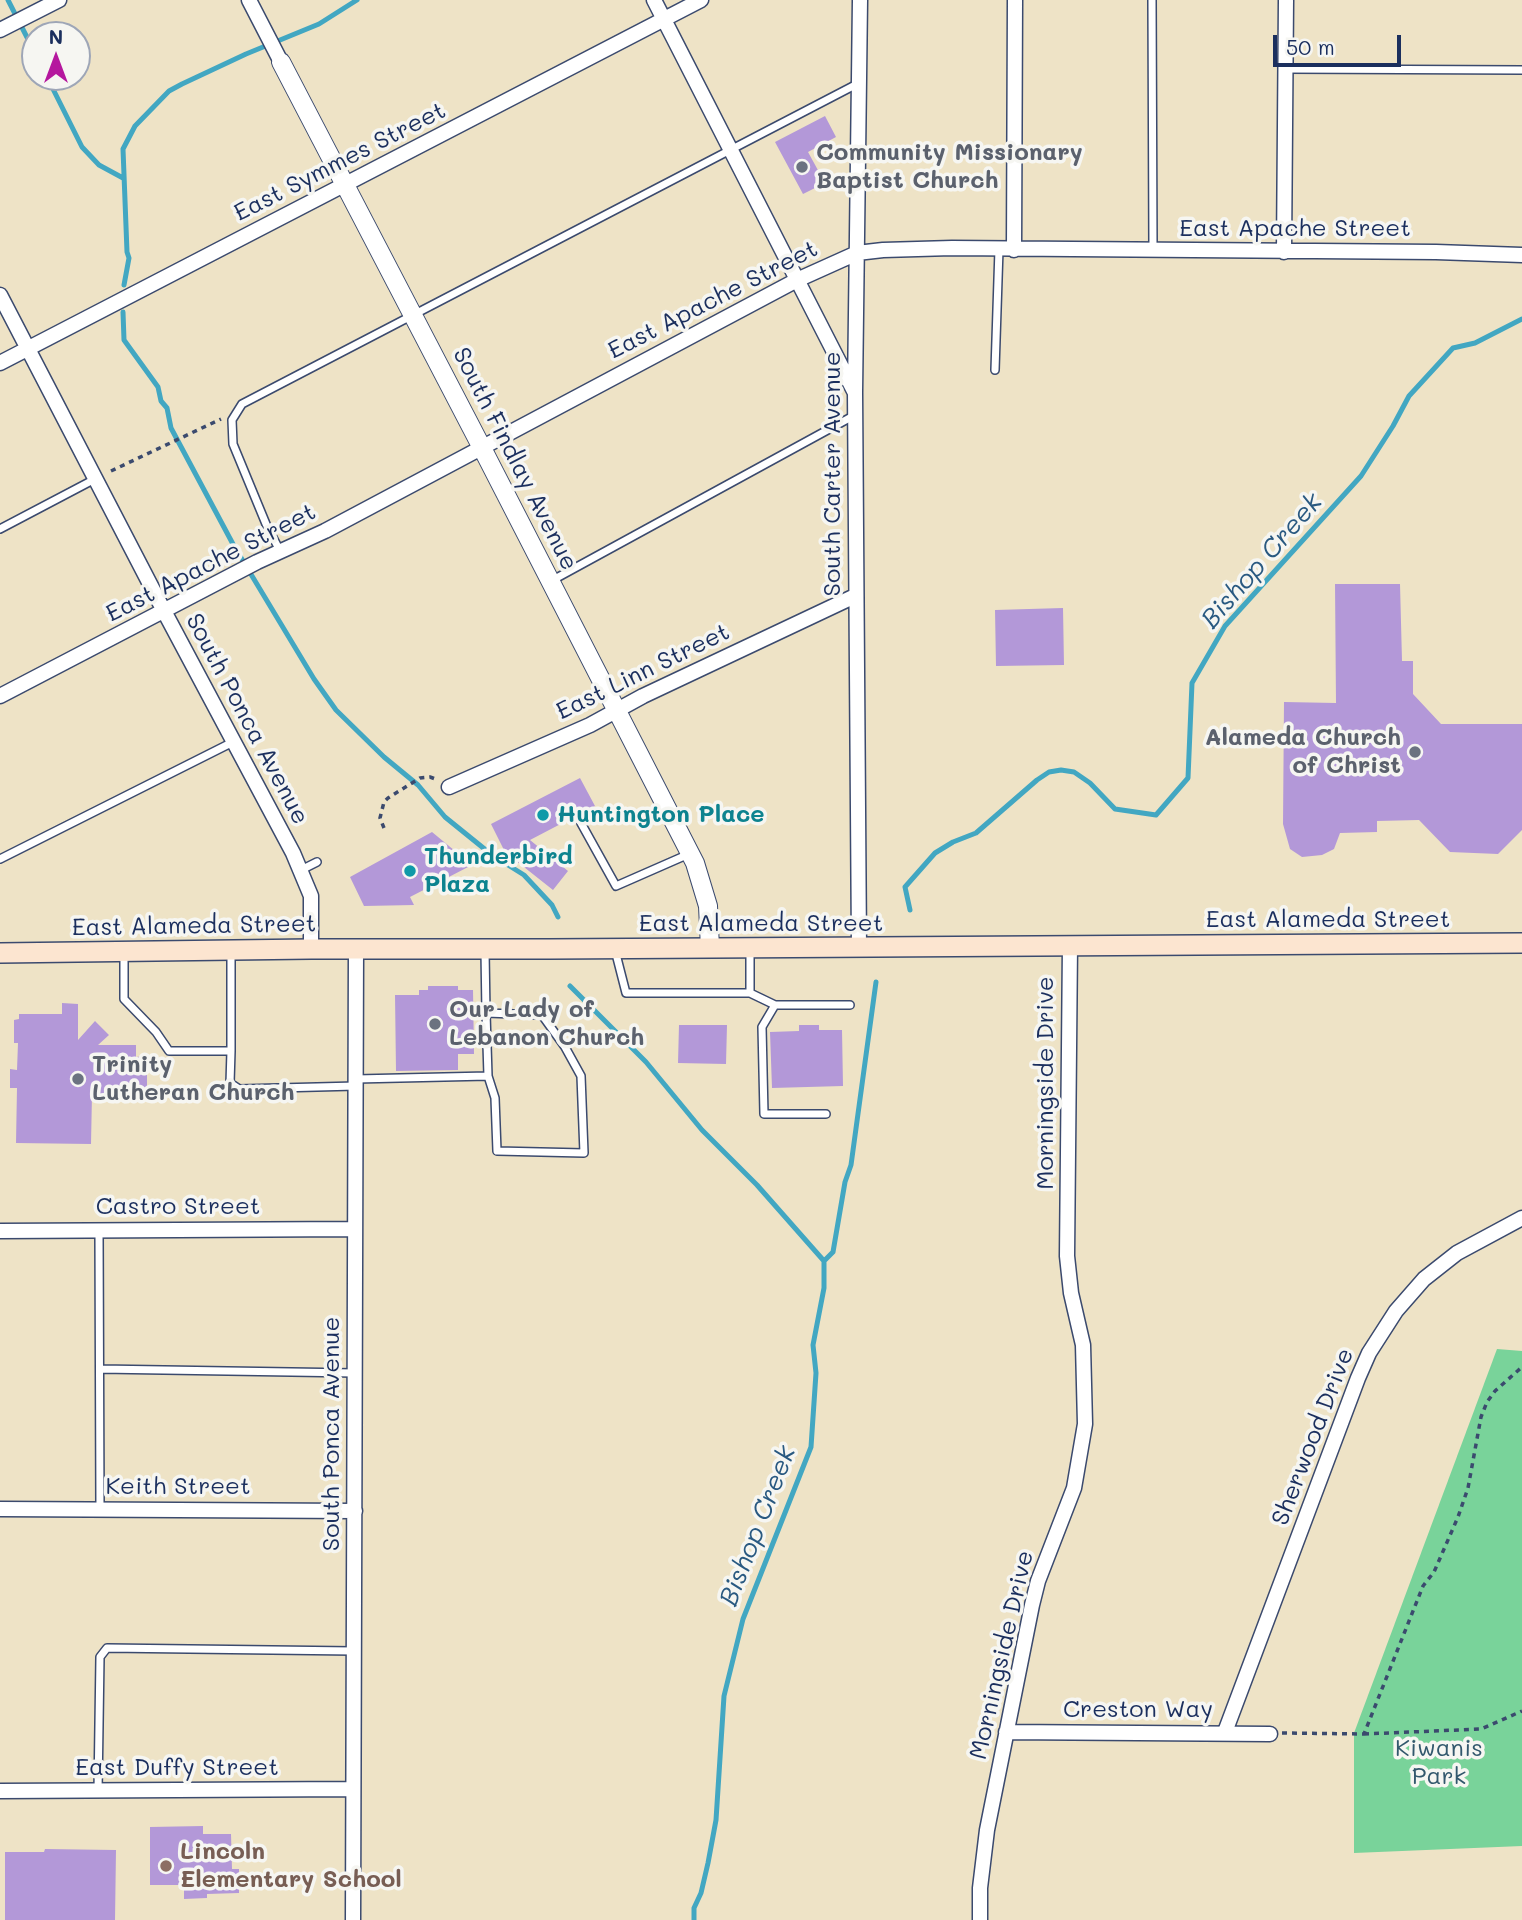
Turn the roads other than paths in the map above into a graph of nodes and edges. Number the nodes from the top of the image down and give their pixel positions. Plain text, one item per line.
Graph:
1 (59, 0) edge
2 (249, 0) edge
3 (654, 0) edge
4 (701, 0) edge
5 (860, 0) edge
6 (1016, 0) edge
7 (1152, 0) edge
8 (1286, 0) edge
9 (664, 20) junction
10 (13, 23) edge
11 (281, 62) joint
12 (1286, 69) junction
13 (1522, 70) edge
14 (859, 83) junction
15 (730, 149) junction
16 (345, 185) junction
17 (999, 249) junction
18 (1014, 250) junction
19 (1153, 251) junction
20 (857, 253) junction
21 (1284, 253) junction
22 (1522, 255) edge
23 (797, 280) junction
24 (0, 295) edge
25 (413, 315) junction
26 (27, 349) junction
27 (0, 363) edge
28 (995, 370) dead end
29 (855, 393) junction
30 (855, 415) junction
31 (481, 446) junction
32 (95, 480) junction
33 (0, 529) edge
34 (280, 552) junction
35 (550, 582) junction
36 (855, 596) junction
37 (163, 611) junction
38 (0, 696) edge
39 (618, 710) junction
40 (233, 742) junction
41 (449, 787) dead end
42 (582, 823) dead end
43 (690, 854) junction
44 (0, 859) edge
45 (317, 862) dead end
46 (300, 870) junction
47 (1522, 943) edge
48 (1070, 945) junction
49 (311, 948) junction
50 (710, 948) junction
51 (750, 948) junction
52 (859, 948) junction
53 (356, 949) junction
54 (485, 949) junction
55 (614, 949) junction
56 (232, 950) junction
57 (124, 951) junction
58 (0, 953) edge
59 (750, 993) junction
60 (775, 1005) junction
61 (850, 1005) dead end
62 (486, 1013) junction
63 (231, 1051) junction
64 (488, 1076) junction
65 (356, 1082) junction
66 (826, 1114) dead end
67 (1522, 1218) edge
68 (355, 1229) junction
69 (0, 1231) edge
70 (99, 1231) junction
71 (100, 1369) junction
72 (355, 1373) junction
73 (0, 1509) edge
74 (100, 1510) junction
75 (355, 1511) junction
76 (354, 1651) junction
77 (1006, 1732) junction
78 (1226, 1732) junction
79 (1270, 1734) road end
80 (353, 1789) junction
81 (0, 1791) edge
82 (98, 1791) junction
83 (353, 1920) edge
84 (980, 1920) edge

1 - 10 street
2 - 11 street, South Findlay Avenue
3 - 9 street
4 - 9 street, East Symmes Street
5 - 14 street, South Carter Avenue
6 - 18 street
7 - 19 lane
8 - 12 street
9 - 15 street
9 - 16 street, East Symmes Street
11 - 16 street, South Findlay Avenue
12 - 13 lane
12 - 21 street
14 - 15 lane
14 - 20 street, South Carter Avenue
15 - 23 street
15 - 25 lane
16 - 25 street, South Findlay Avenue
16 - 26 street, East Symmes Street
17 - 18 street, East Apache Street
17 - 20 street, East Apache Street
17 - 28 lane
18 - 19 street, East Apache Street
19 - 21 street, East Apache Street
20 - 23 street, East Apache Street
20 - 29 street, South Carter Avenue
21 - 22 street, East Apache Street
23 - 29 street
23 - 31 street, East Apache Street
24 - 26 street, South Ponca Avenue
25 - 31 street, South Findlay Avenue
25 - 34 lane
26 - 27 street, East Symmes Street
26 - 32 street, South Ponca Avenue
29 - 30 street, South Carter Avenue
30 - 35 lane
30 - 36 street, South Carter Avenue
31 - 34 street, East Apache Street
31 - 35 street, South Findlay Avenue
32 - 33 lane
32 - 37 street, South Ponca Avenue
34 - 37 street, East Apache Street
35 - 39 street, South Findlay Avenue
36 - 39 street, East Linn Street
36 - 52 street, South Carter Avenue
37 - 38 street, East Apache Street
37 - 40 street, South Ponca Avenue
39 - 41 street, East Linn Street
39 - 43 street, South Findlay Avenue
40 - 44 lane
40 - 46 street, South Ponca Avenue
42 - 43 lane
43 - 50 street, South Findlay Avenue
45 - 46 lane
46 - 49 street, South Ponca Avenue
47 - 48 main road, East Alameda Street
48 - 52 main road, East Alameda Street
48 - 77 street, Morningside Drive
49 - 53 main road, East Alameda Street
49 - 56 main road, East Alameda Street
50 - 51 main road, East Alameda Street
50 - 55 main road, East Alameda Street
51 - 52 main road, East Alameda Street
51 - 59 lane
53 - 54 main road, East Alameda Street
53 - 65 street, South Ponca Avenue
54 - 55 main road, East Alameda Street
54 - 62 lane
55 - 59 lane
56 - 57 main road, East Alameda Street
56 - 63 lane
57 - 58 main road, East Alameda Street
57 - 63 lane
59 - 60 lane
60 - 61 lane
60 - 66 lane
62 - 64 lane
62 - 64 lane
63 - 65 lane
64 - 65 lane
65 - 68 street, South Ponca Avenue
67 - 78 street, Sherwood Drive
68 - 70 street, Castro Street
68 - 72 street, South Ponca Avenue
69 - 70 street, Castro Street
70 - 71 lane
71 - 72 lane
71 - 74 lane
72 - 75 street, South Ponca Avenue
73 - 74 street, Keith Street
74 - 75 street, Keith Street
75 - 76 street, South Ponca Avenue
76 - 80 street, South Ponca Avenue
76 - 82 lane
77 - 78 street, Creston Way
77 - 84 street, Morningside Drive
78 - 79 street, Creston Way
80 - 82 street, East Duffy Street
80 - 83 street, South Ponca Avenue
81 - 82 street, East Duffy Street

